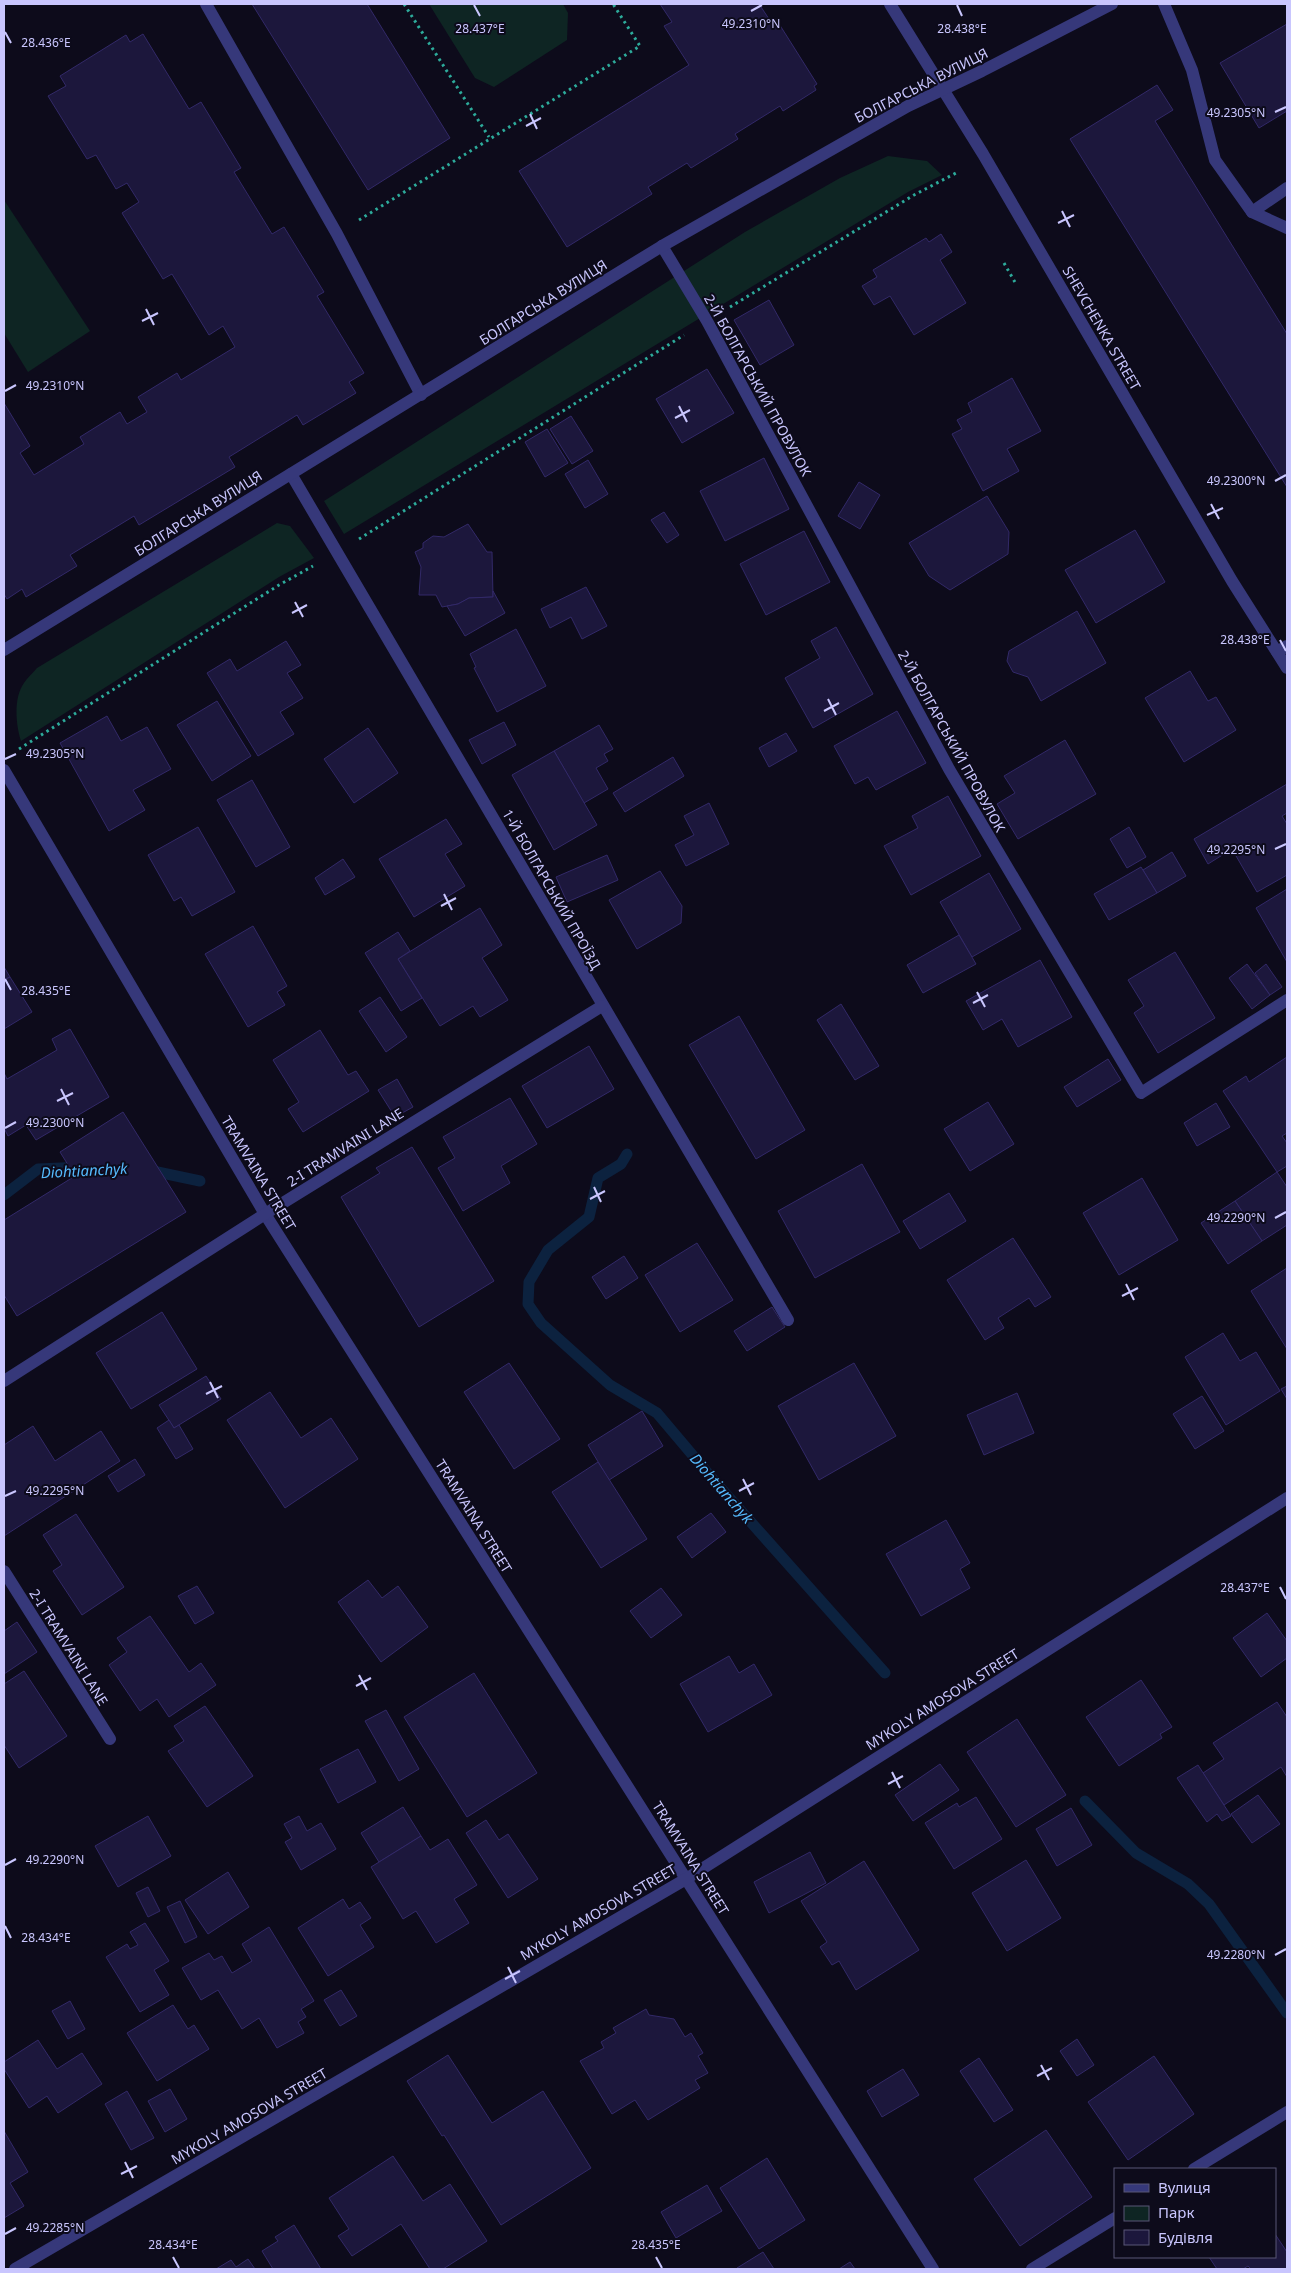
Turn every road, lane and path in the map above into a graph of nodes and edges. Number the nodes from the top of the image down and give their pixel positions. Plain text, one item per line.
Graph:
1 (206, 4) edge
2 (404, 4) edge
3 (613, 4) edge
4 (890, 4) edge
5 (1112, 4) edge
6 (1164, 4) edge
7 (942, 89) junction
8 (489, 138) junction
9 (956, 173) dead end
10 (1287, 188) edge
11 (1252, 212) junction
12 (1287, 228) edge
13 (337, 234) junction
14 (662, 246) junction
15 (1004, 263) dead end
16 (1016, 284) dead end
17 (707, 321) junction
18 (421, 395) junction
19 (291, 474) junction
20 (338, 552) junction
21 (1282, 649) edge
22 (4, 650) edge
23 (1287, 668) edge
24 (12, 754) dead end
25 (4, 770) edge
26 (1287, 1000) edge
27 (602, 1006) junction
28 (265, 1214) junction
29 (788, 1320) dead end
30 (4, 1381) edge
31 (1287, 1498) edge
32 (4, 1571) edge
33 (110, 1739) dead end
34 (686, 1878) junction
35 (1287, 2112) edge
36 (1196, 2168) edge
37 (1114, 2219) edge
38 (15, 2269) edge
39 (933, 2269) edge
40 (1032, 2269) edge

1 - 13 street
2 - 8 path
3 - 8 path
4 - 7 street, SHEVCHENKA STREET
5 - 7 street, БОЛГАРСЬКА ВУЛИЦЯ
6 - 11 street
7 - 14 street, БОЛГАРСЬКА ВУЛИЦЯ
7 - 21 street, SHEVCHENKA STREET
8 - 13 path
9 - 17 path
10 - 11 street
11 - 12 street
13 - 18 street
14 - 17 street, 2-Й БОЛГАРСЬКИЙ ПРОВУЛОК
14 - 18 street, БОЛГАРСЬКА ВУЛИЦЯ
15 - 16 path
17 - 20 path
17 - 26 street, 2-Й БОЛГАРСЬКИЙ ПРОВУЛОК
18 - 19 street, БОЛГАРСЬКА ВУЛИЦЯ
19 - 20 street, 1-Й БОЛГАРСЬКИЙ ПРОЇЗД
19 - 22 street, БОЛГАРСЬКА ВУЛИЦЯ
20 - 24 path
20 - 27 street, 1-Й БОЛГАРСЬКИЙ ПРОЇЗД
21 - 23 street, SHEVCHENKA STREET
25 - 28 street, TRAMVAINA STREET
27 - 28 street, 2-I TRAMVAINI LANE
27 - 29 street, 1-Й БОЛГАРСЬКИЙ ПРОЇЗД
28 - 30 street, 2-I TRAMVAINI LANE
28 - 34 street, TRAMVAINA STREET
31 - 34 street, MYKOLY AMOSOVA STREET
32 - 33 street, 2-I TRAMVAINI LANE
34 - 38 street, MYKOLY AMOSOVA STREET
34 - 39 street, TRAMVAINA STREET
35 - 36 street
37 - 40 street

